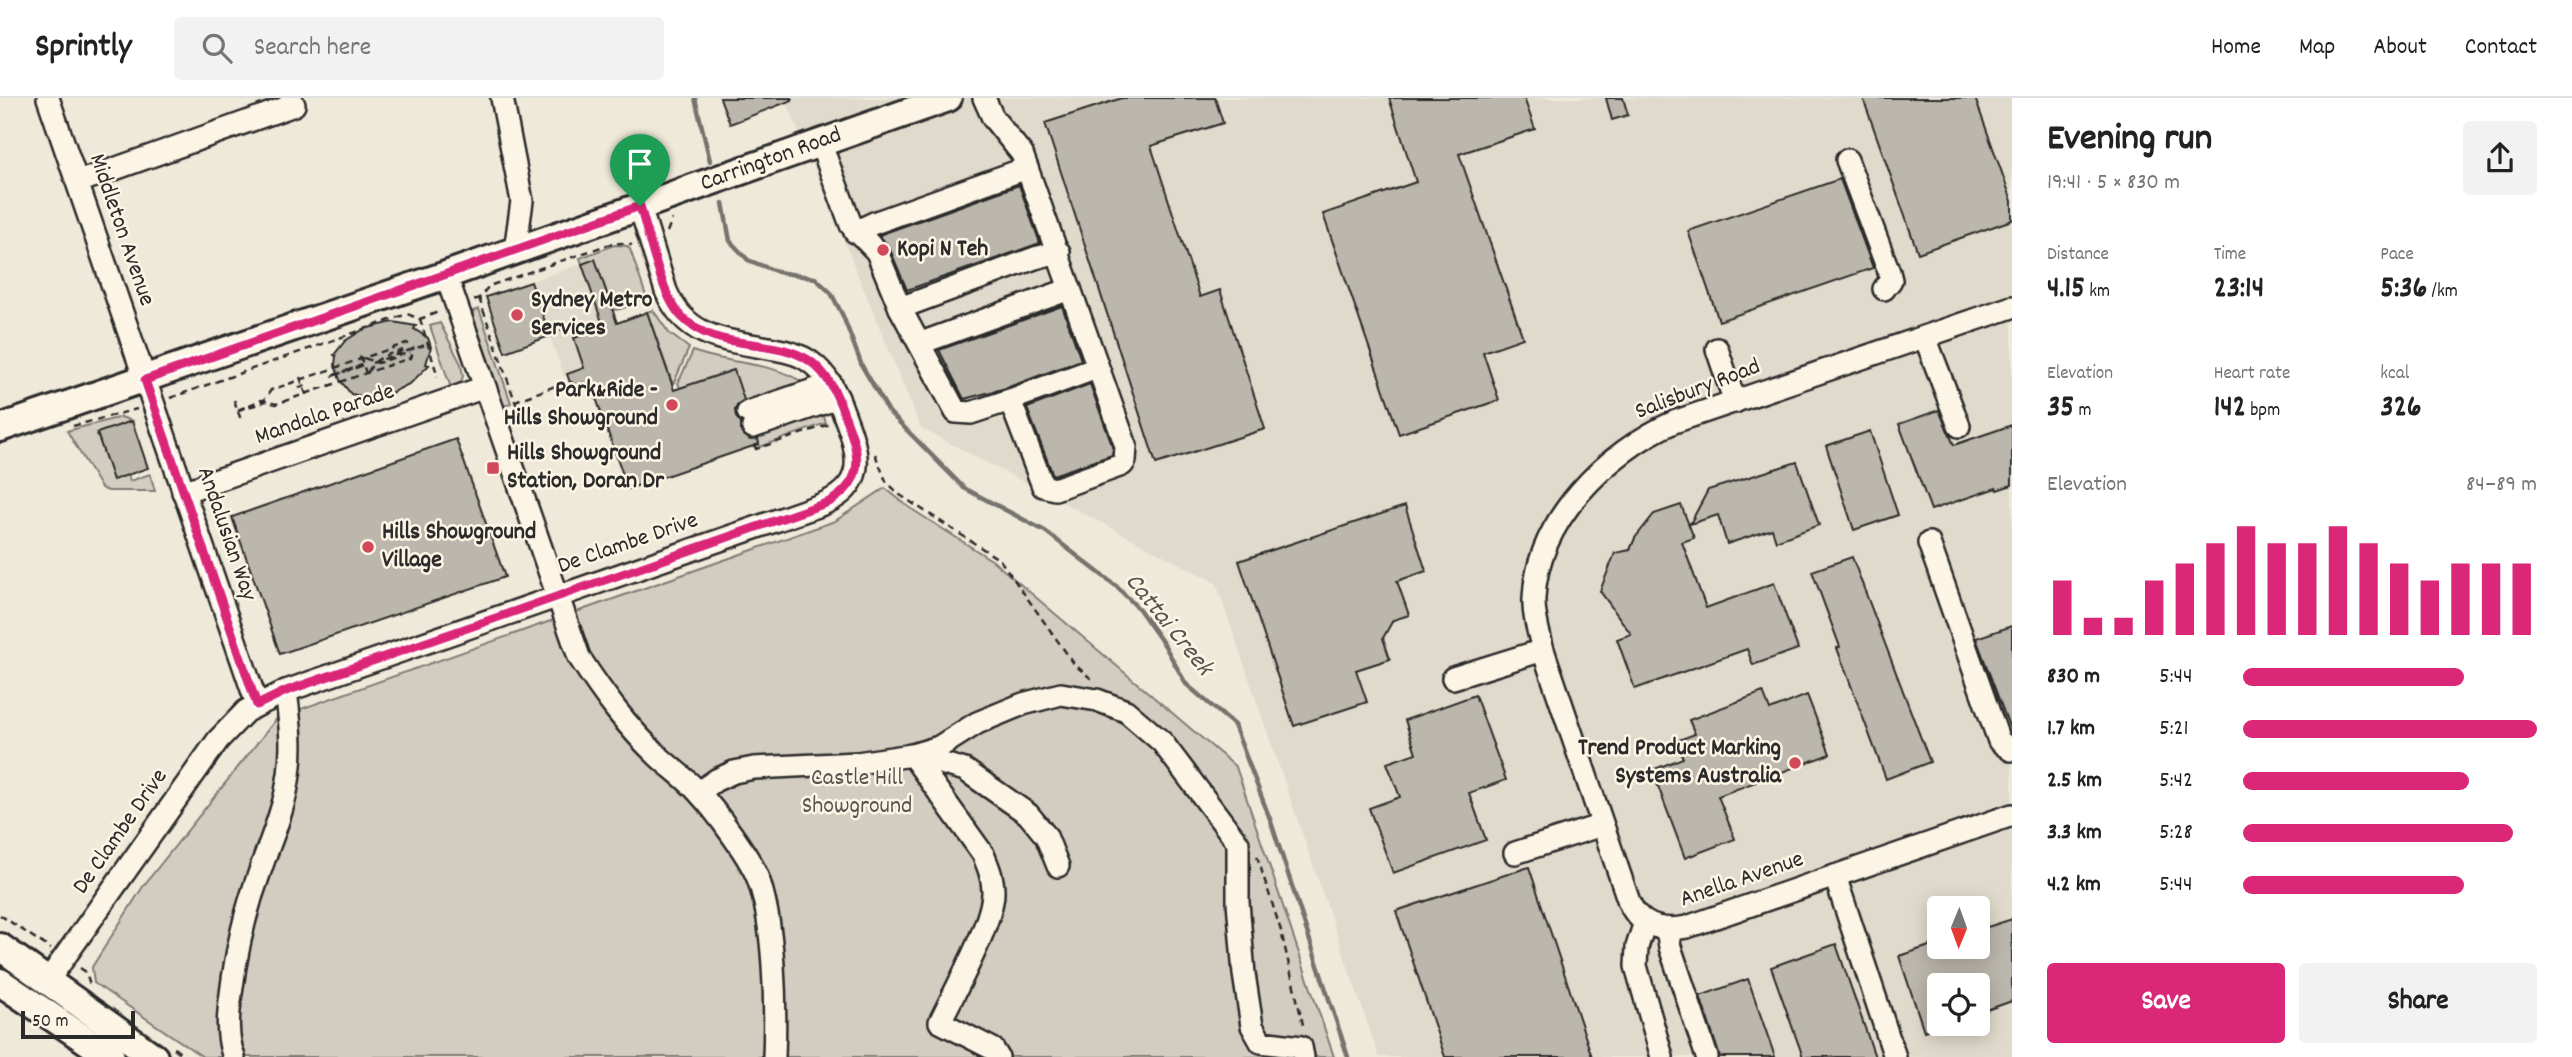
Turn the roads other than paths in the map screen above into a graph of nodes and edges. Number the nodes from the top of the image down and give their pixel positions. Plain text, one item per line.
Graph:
1 (48, 98) edge
2 (291, 98) edge
3 (502, 98) edge
4 (947, 98) edge
5 (984, 98) edge
6 (820, 142) junction
7 (1847, 160) dead end
8 (1027, 168) junction
9 (78, 182) junction
10 (640, 206) junction
11 (856, 232) junction
12 (515, 251) junction
13 (1059, 252) junction
14 (446, 275) junction
15 (1070, 289) junction
16 (1884, 289) dead end
17 (2012, 307) edge
18 (900, 308) junction
19 (1926, 337) junction
20 (921, 343) junction
21 (1717, 349) dead end
22 (1097, 368) junction
23 (145, 380) junction
24 (485, 387) junction
25 (835, 391) junction
26 (1010, 400) junction
27 (1735, 402) junction
28 (1959, 426) dead end
29 (0, 428) edge
30 (752, 428) road end
31 (183, 492) junction
32 (1929, 543) dead end
33 (558, 596) junction
34 (1544, 650) junction
35 (1453, 678) dead end
36 (286, 691) junction
37 (257, 705) junction
38 (2012, 751) edge
39 (912, 755) junction
40 (699, 792) junction
41 (2012, 815) edge
42 (1602, 825) junction
43 (1515, 853) dead end
44 (1058, 866) dead end
45 (1835, 876) junction
46 (1645, 922) junction
47 (1667, 929) junction
48 (0, 947) edge
49 (0, 982) edge
50 (47, 982) junction
51 (32, 1003) junction
52 (111, 1057) edge
53 (153, 1057) edge
54 (234, 1057) edge
55 (774, 1057) edge
56 (998, 1057) edge
57 (1303, 1057) edge
58 (1662, 1057) edge
59 (1707, 1057) edge
60 (1895, 1057) edge

1 - 9 street, Middleton Avenue
2 - 9 street
3 - 12 street
4 - 6 main road, Carrington Road
5 - 8 street
6 - 10 main road, Carrington Road
6 - 11 street
7 - 16 street
8 - 11 street
8 - 13 street
9 - 23 street, Middleton Avenue
10 - 12 main road, Carrington Road
10 - 25 street, De Clambe Drive
11 - 18 street
12 - 14 main road, Carrington Road
13 - 15 street
13 - 18 street
14 - 23 main road, Carrington Road
14 - 24 street
15 - 20 street
15 - 22 street
17 - 19 street, Salisbury Road
18 - 20 street
19 - 27 street, Salisbury Road
19 - 28 street
20 - 26 street
21 - 27 street
22 - 26 street
22 - 26 street
23 - 29 main road, Carrington Road
23 - 31 street, Andalusian Way
24 - 31 street, Mandala Parade
24 - 33 street
25 - 30 street
25 - 33 street, De Clambe Drive
27 - 34 street, Salisbury Road
31 - 37 street, Andalusian Way
32 - 38 street
33 - 36 street, De Clambe Drive
33 - 40 street
34 - 35 street
34 - 42 street
36 - 37 street, De Clambe Drive
36 - 54 street
37 - 50 street, De Clambe Drive
39 - 40 street
39 - 44 street
39 - 56 street
39 - 57 street
40 - 55 street
41 - 45 street, Anella Avenue
42 - 43 street
42 - 46 street
45 - 47 street, Anella Avenue
45 - 60 street
46 - 47 street, Anella Avenue
46 - 58 street
47 - 59 street
48 - 50 main road
49 - 51 main road
50 - 51 main road
50 - 53 main road
51 - 52 main road

